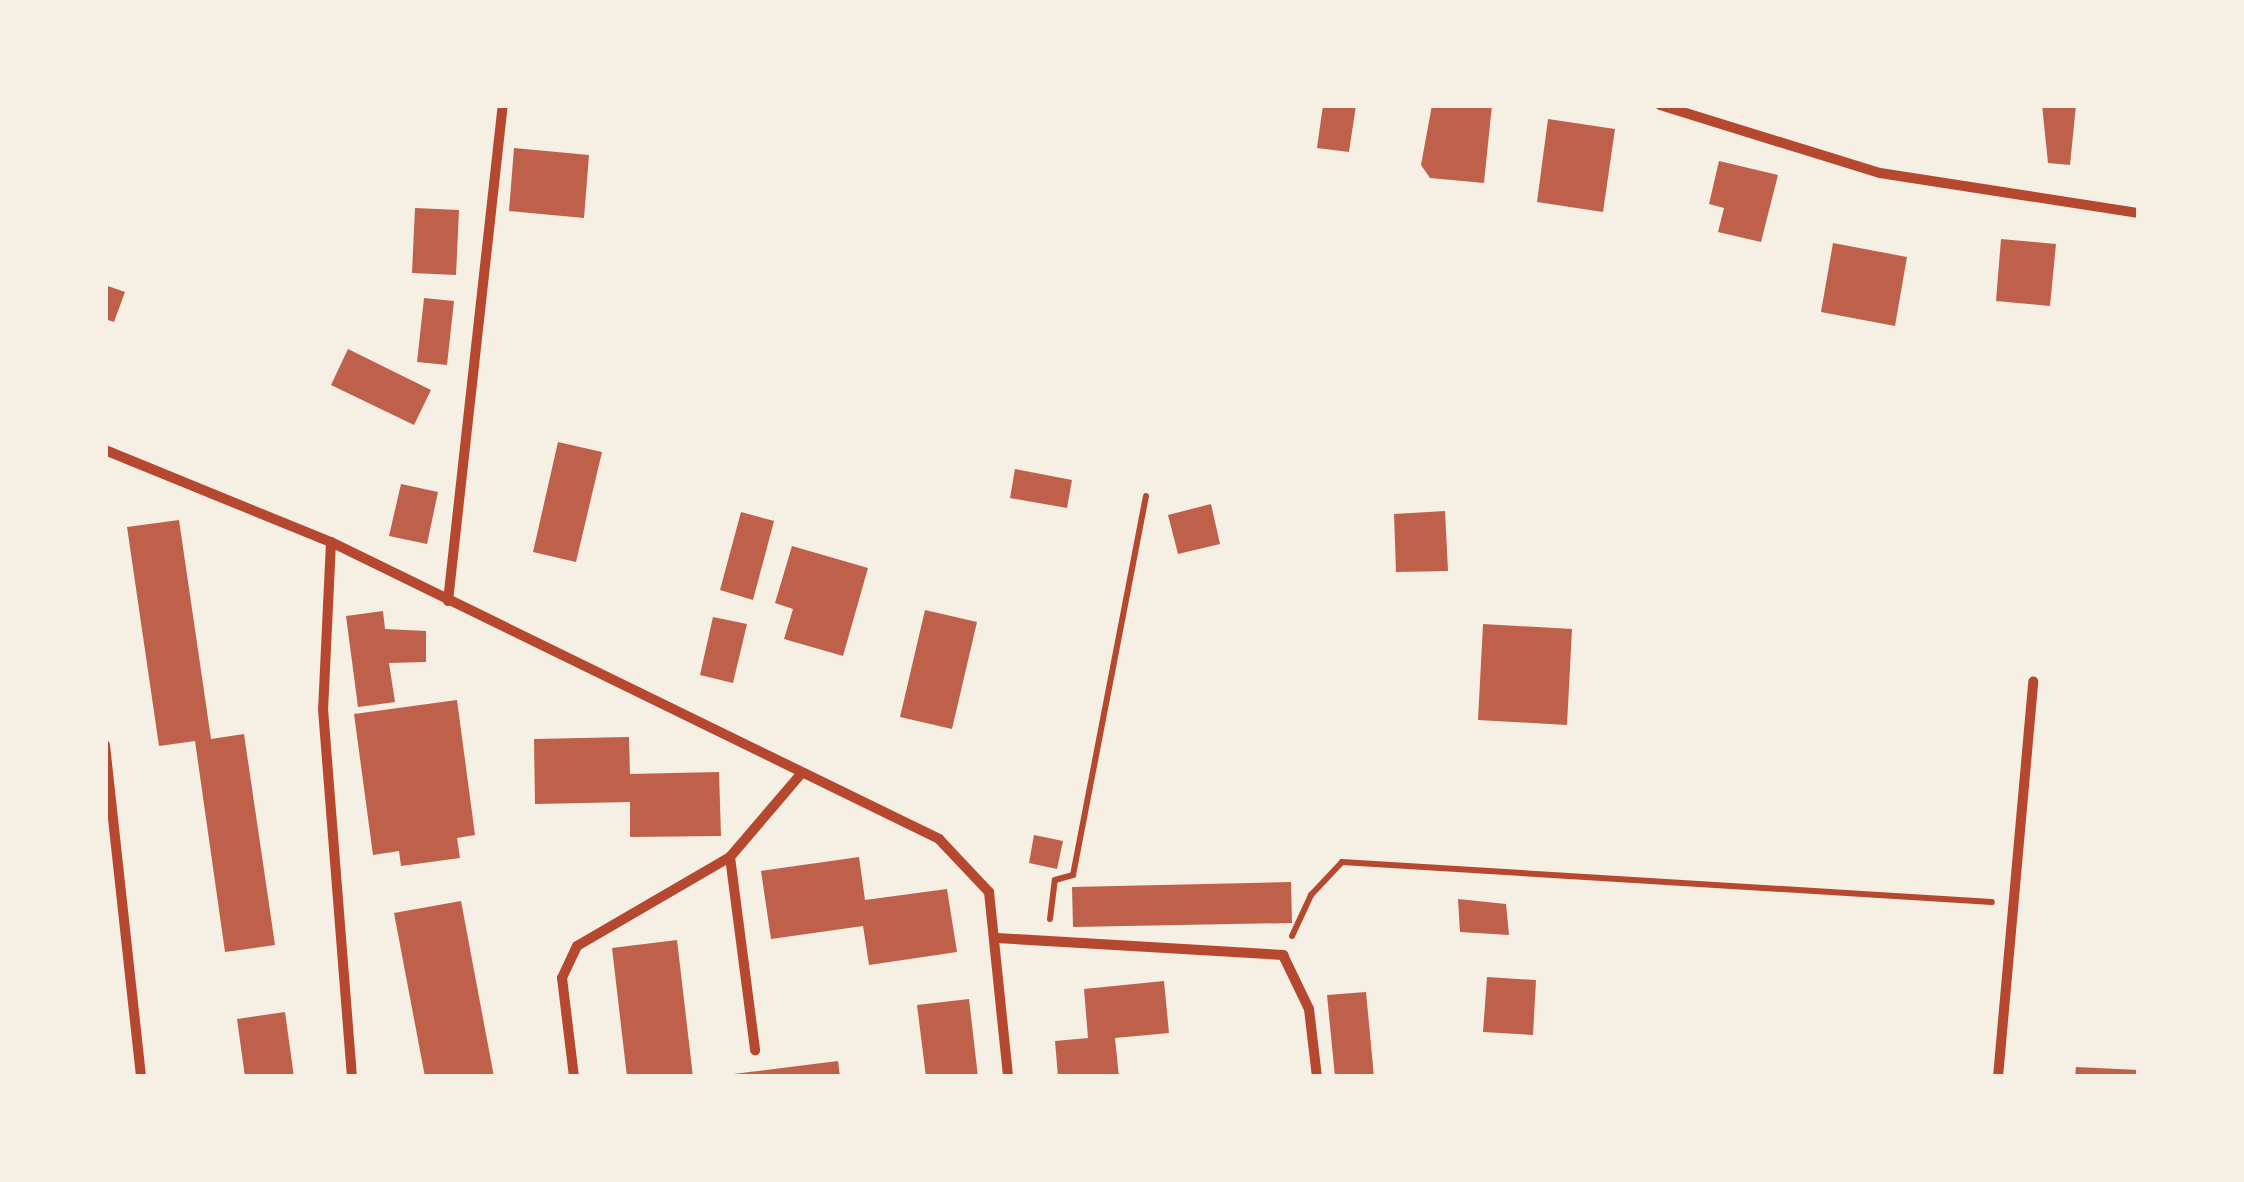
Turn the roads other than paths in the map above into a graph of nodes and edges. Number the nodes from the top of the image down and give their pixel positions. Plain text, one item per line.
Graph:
1 (503, 105) edge
2 (1660, 105) edge
3 (2139, 213) edge
4 (105, 450) edge
5 (330, 542) junction
6 (448, 602) junction
7 (2032, 682) dead end
8 (105, 745) edge
9 (800, 775) junction
10 (730, 858) junction
11 (997, 938) junction
12 (755, 1050) dead end
13 (140, 1077) edge
14 (352, 1077) edge
15 (574, 1077) edge
16 (1008, 1077) edge
17 (1317, 1077) edge
18 (1998, 1077) edge

1 - 6 street
2 - 3 street
4 - 5 street
5 - 6 street
5 - 14 street
6 - 9 street
7 - 18 street
8 - 13 street
9 - 10 street
9 - 11 street
10 - 12 street
10 - 15 street
11 - 16 street
11 - 17 street

